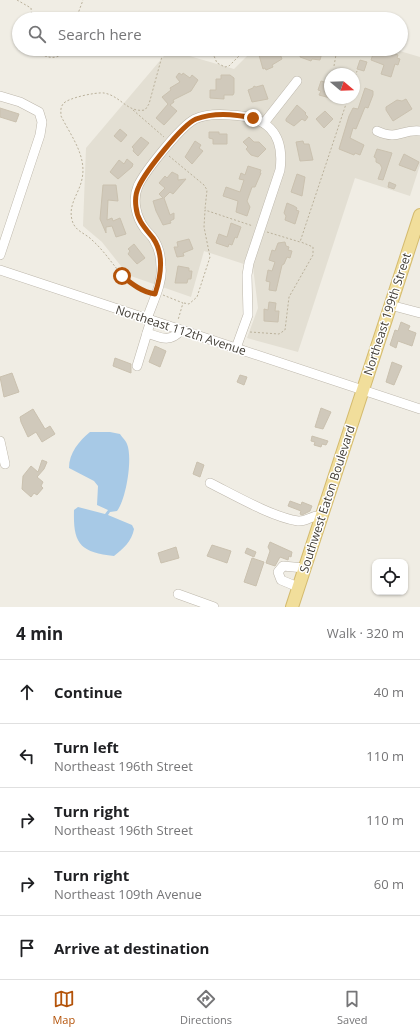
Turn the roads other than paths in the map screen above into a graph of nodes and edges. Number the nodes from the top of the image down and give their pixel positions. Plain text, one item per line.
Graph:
1 (297, 81) dead end
2 (0, 96) edge
3 (264, 123) junction
4 (377, 131) dead end
5 (417, 131) edge
6 (420, 215) edge
7 (418, 229) edge
8 (0, 256) edge
9 (0, 270) edge
10 (390, 305) junction
11 (420, 313) edge
12 (149, 320) junction
13 (178, 329) junction
14 (147, 333) junction
15 (236, 348) junction
16 (136, 366) dead end
17 (362, 390) junction
18 (420, 409) edge
19 (0, 441) edge
20 (5, 464) dead end
21 (210, 483) dead end
22 (321, 516) junction
23 (304, 568) junction
24 (298, 587) junction
25 (178, 594) dead end
26 (214, 607) edge
27 (292, 607) edge

1 - 3 street
2 - 8 street
3 - 12 street
3 - 15 street
4 - 5 street
6 - 7 main road, Northeast 199th Street
7 - 10 main road, Northeast 199th Street
9 - 12 street, Northeast 112th Avenue
10 - 11 street
10 - 17 main road, Northeast 199th Street
12 - 13 street, Northeast 112th Avenue
12 - 14 street
13 - 14 street
13 - 15 street, Northeast 112th Avenue
14 - 16 street
15 - 17 street, Northeast 112th Avenue
17 - 18 street, Northeast 112th Avenue
17 - 22 main road, Southwest Eaton Boulevard
19 - 20 street
21 - 22 street
22 - 23 main road, Southwest Eaton Boulevard
23 - 24 main road, Southwest Eaton Boulevard
23 - 24 street
24 - 27 main road, Southwest Eaton Boulevard
25 - 26 street

